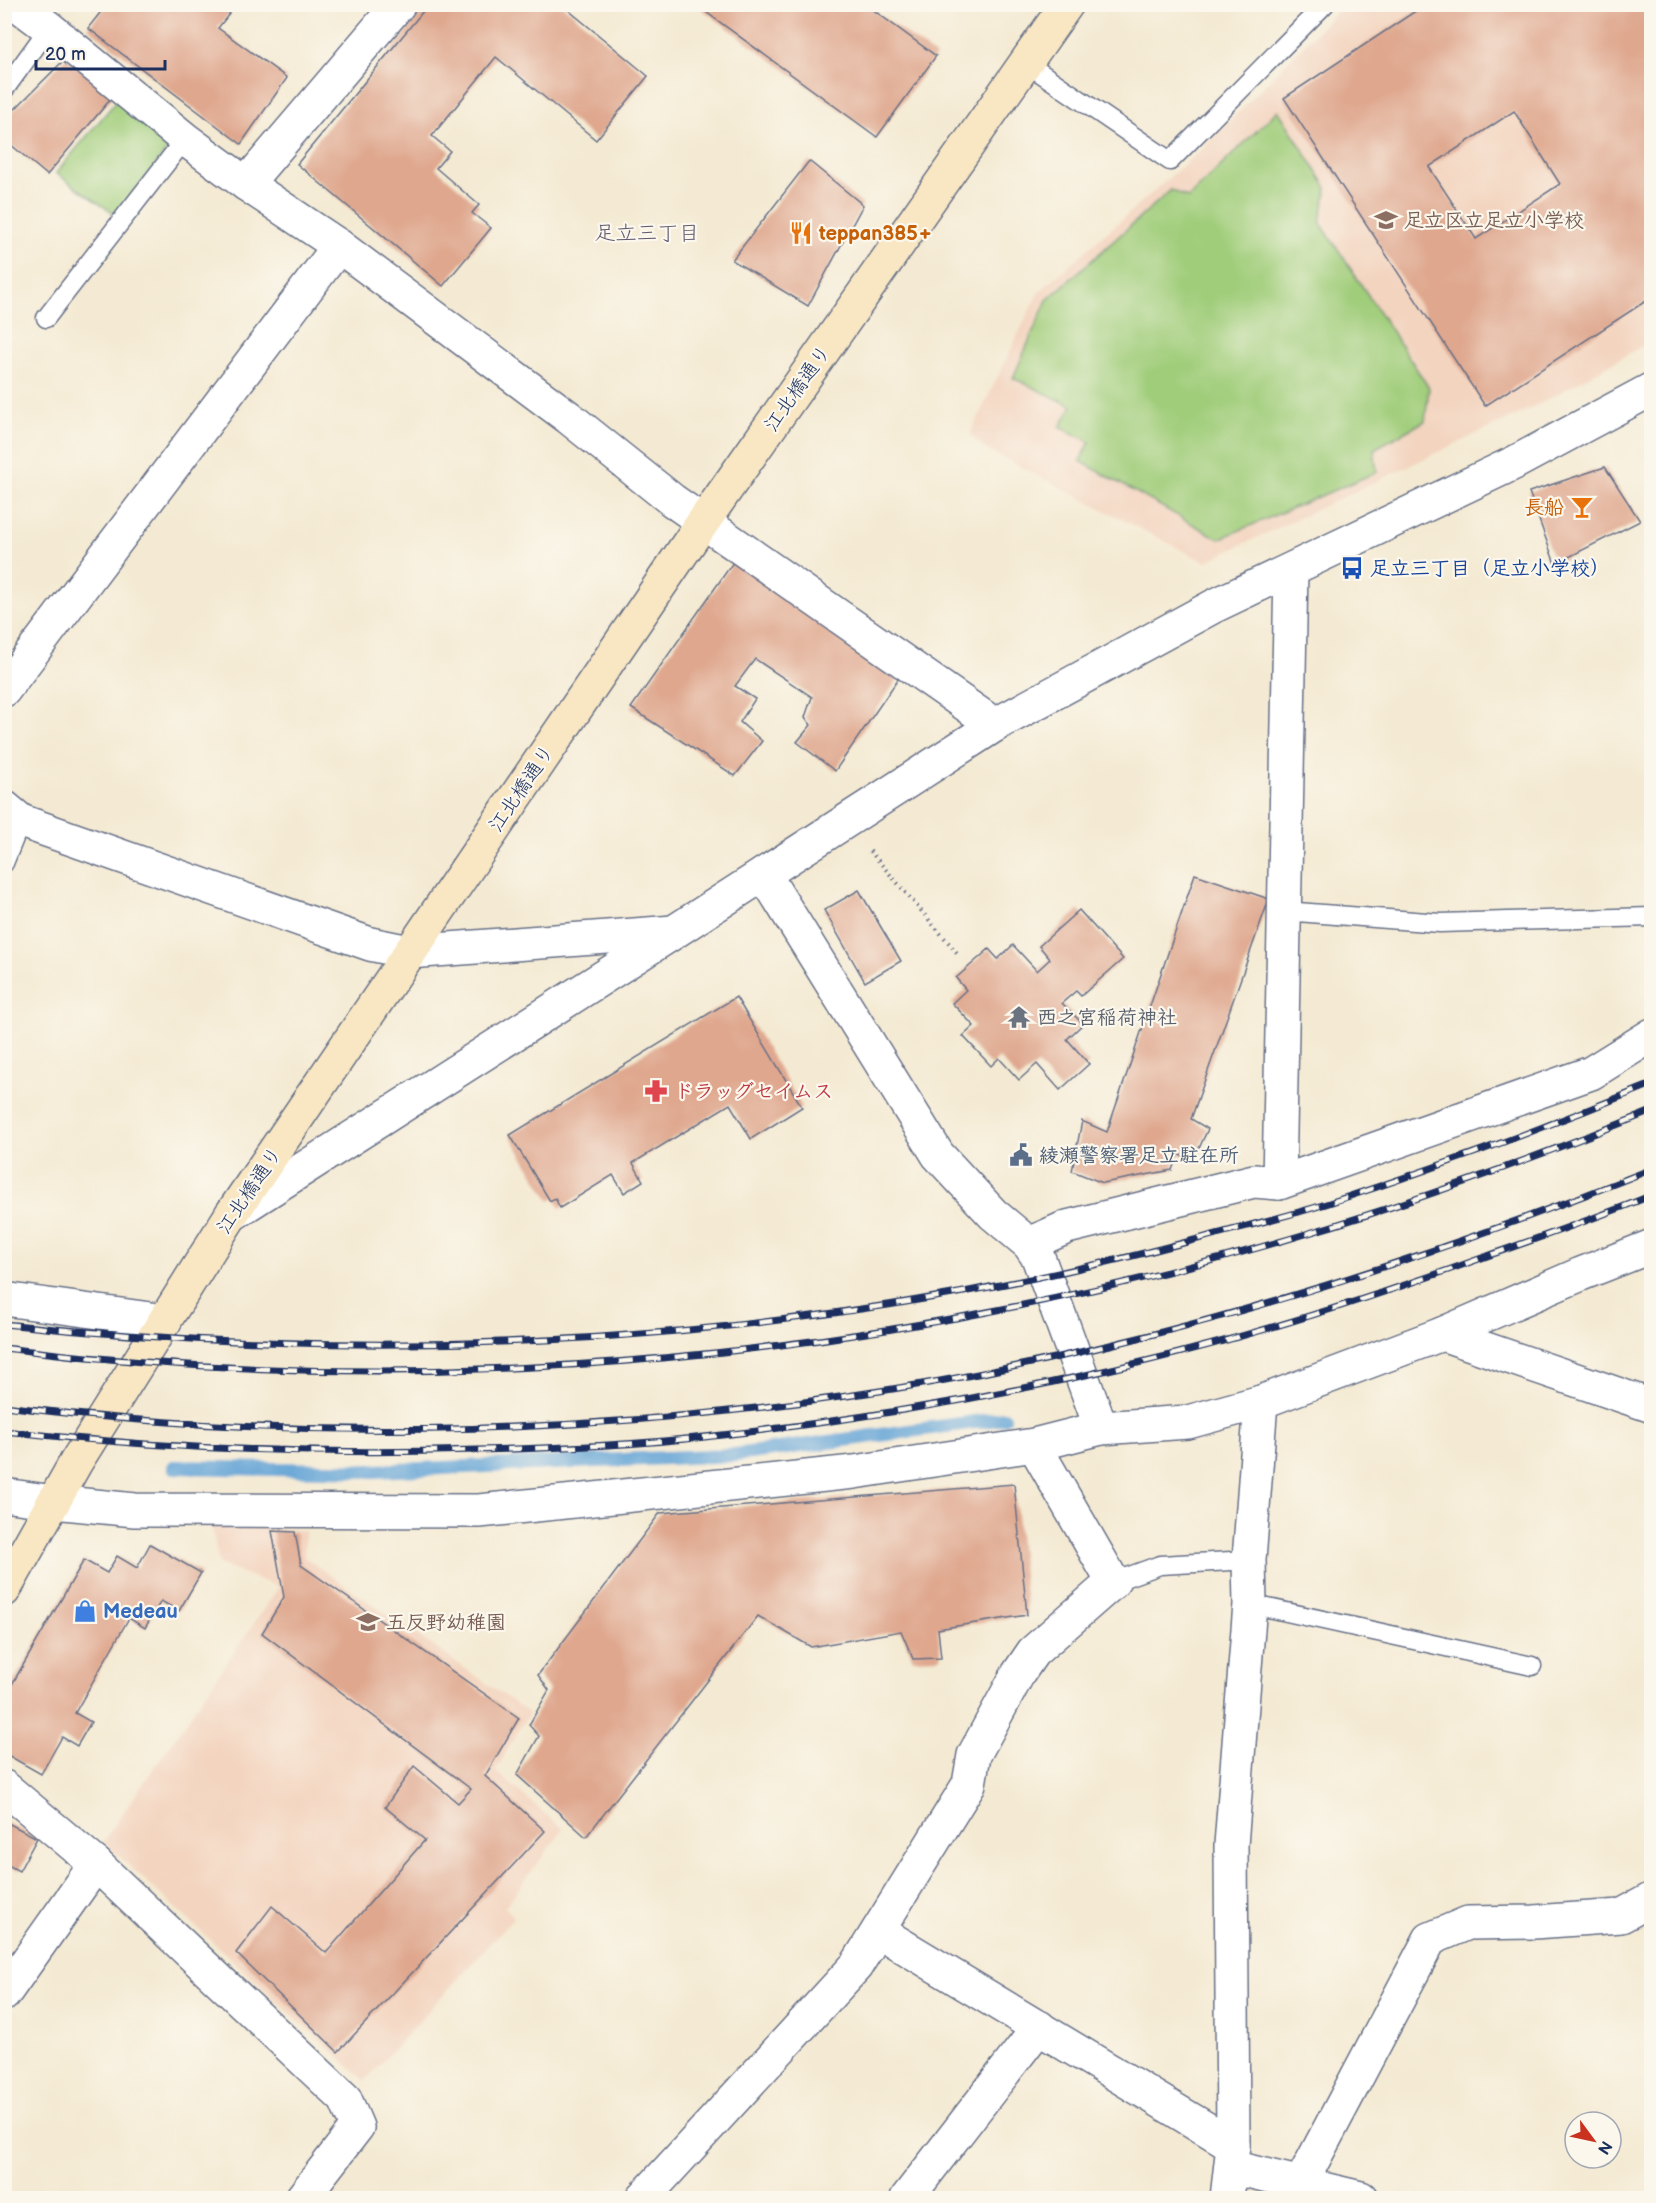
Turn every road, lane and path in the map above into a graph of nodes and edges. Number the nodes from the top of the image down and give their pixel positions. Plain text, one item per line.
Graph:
1 (17, 4) edge
2 (399, 4) edge
3 (1067, 4) edge
4 (1325, 4) edge
5 (49, 28) junction
6 (1026, 63) junction
7 (4, 90) edge
8 (185, 139) junction
9 (246, 184) junction
10 (339, 246) junction
11 (46, 318) dead end
12 (1652, 389) edge
13 (703, 522) junction
14 (1290, 570) junction
15 (4, 690) edge
16 (995, 724) junction
17 (13, 814) edge
18 (865, 844) dead end
19 (4, 862) edge
20 (764, 874) junction
21 (1284, 910) junction
22 (1652, 917) edge
23 (674, 932) junction
24 (409, 952) junction
25 (959, 955) dead end
26 (1652, 1035) edge
27 (1279, 1183) junction
28 (231, 1215) junction
29 (1029, 1244) junction
30 (1652, 1246) edge
31 (4, 1299) edge
32 (165, 1321) junction
33 (1442, 1334) junction
34 (1261, 1402) junction
35 (1652, 1406) edge
36 (1101, 1428) junction
37 (1034, 1445) junction
38 (4, 1495) edge
39 (54, 1502) junction
40 (1249, 1560) junction
41 (1113, 1582) junction
42 (4, 1590) edge
43 (1251, 1604) junction
44 (1532, 1666) dead end
45 (4, 1787) edge
46 (96, 1864) junction
47 (1652, 1899) edge
48 (878, 1931) junction
49 (4, 1994) edge
50 (1039, 2027) junction
51 (1230, 2170) edge
52 (1300, 2185) junction
53 (302, 2199) edge
54 (643, 2199) edge
55 (908, 2199) edge
56 (1361, 2199) edge

1 - 5 street
2 - 9 street
3 - 6 main road, 江北橋通り
4 - 6 lane
5 - 7 lane
5 - 8 street
6 - 13 main road, 江北橋通り
8 - 9 street
8 - 11 lane
9 - 10 street
10 - 13 street
10 - 15 street
12 - 14 street
13 - 16 street
13 - 24 main road, 江北橋通り
14 - 16 street
14 - 21 street
16 - 20 street
17 - 19 lane
17 - 24 street
18 - 25 path
20 - 23 street
20 - 29 street
21 - 22 lane
21 - 27 street
23 - 24 street
23 - 28 street
24 - 28 main road, 江北橋通り
26 - 27 street
27 - 29 street
28 - 32 main road, 江北橋通り
29 - 36 street
30 - 33 street
31 - 32 street
32 - 39 main road, 江北橋通り
33 - 34 street
33 - 35 street
34 - 36 street
34 - 40 street
36 - 37 street
37 - 39 street
37 - 41 street
38 - 39 street
39 - 42 main road, 江北橋通り
40 - 41 lane
40 - 43 street
41 - 48 street
43 - 44 lane
43 - 51 street
45 - 46 street
46 - 49 street
46 - 53 street
47 - 52 street
48 - 50 street
48 - 54 street
50 - 51 street
50 - 55 street
51 - 52 street
52 - 56 street

